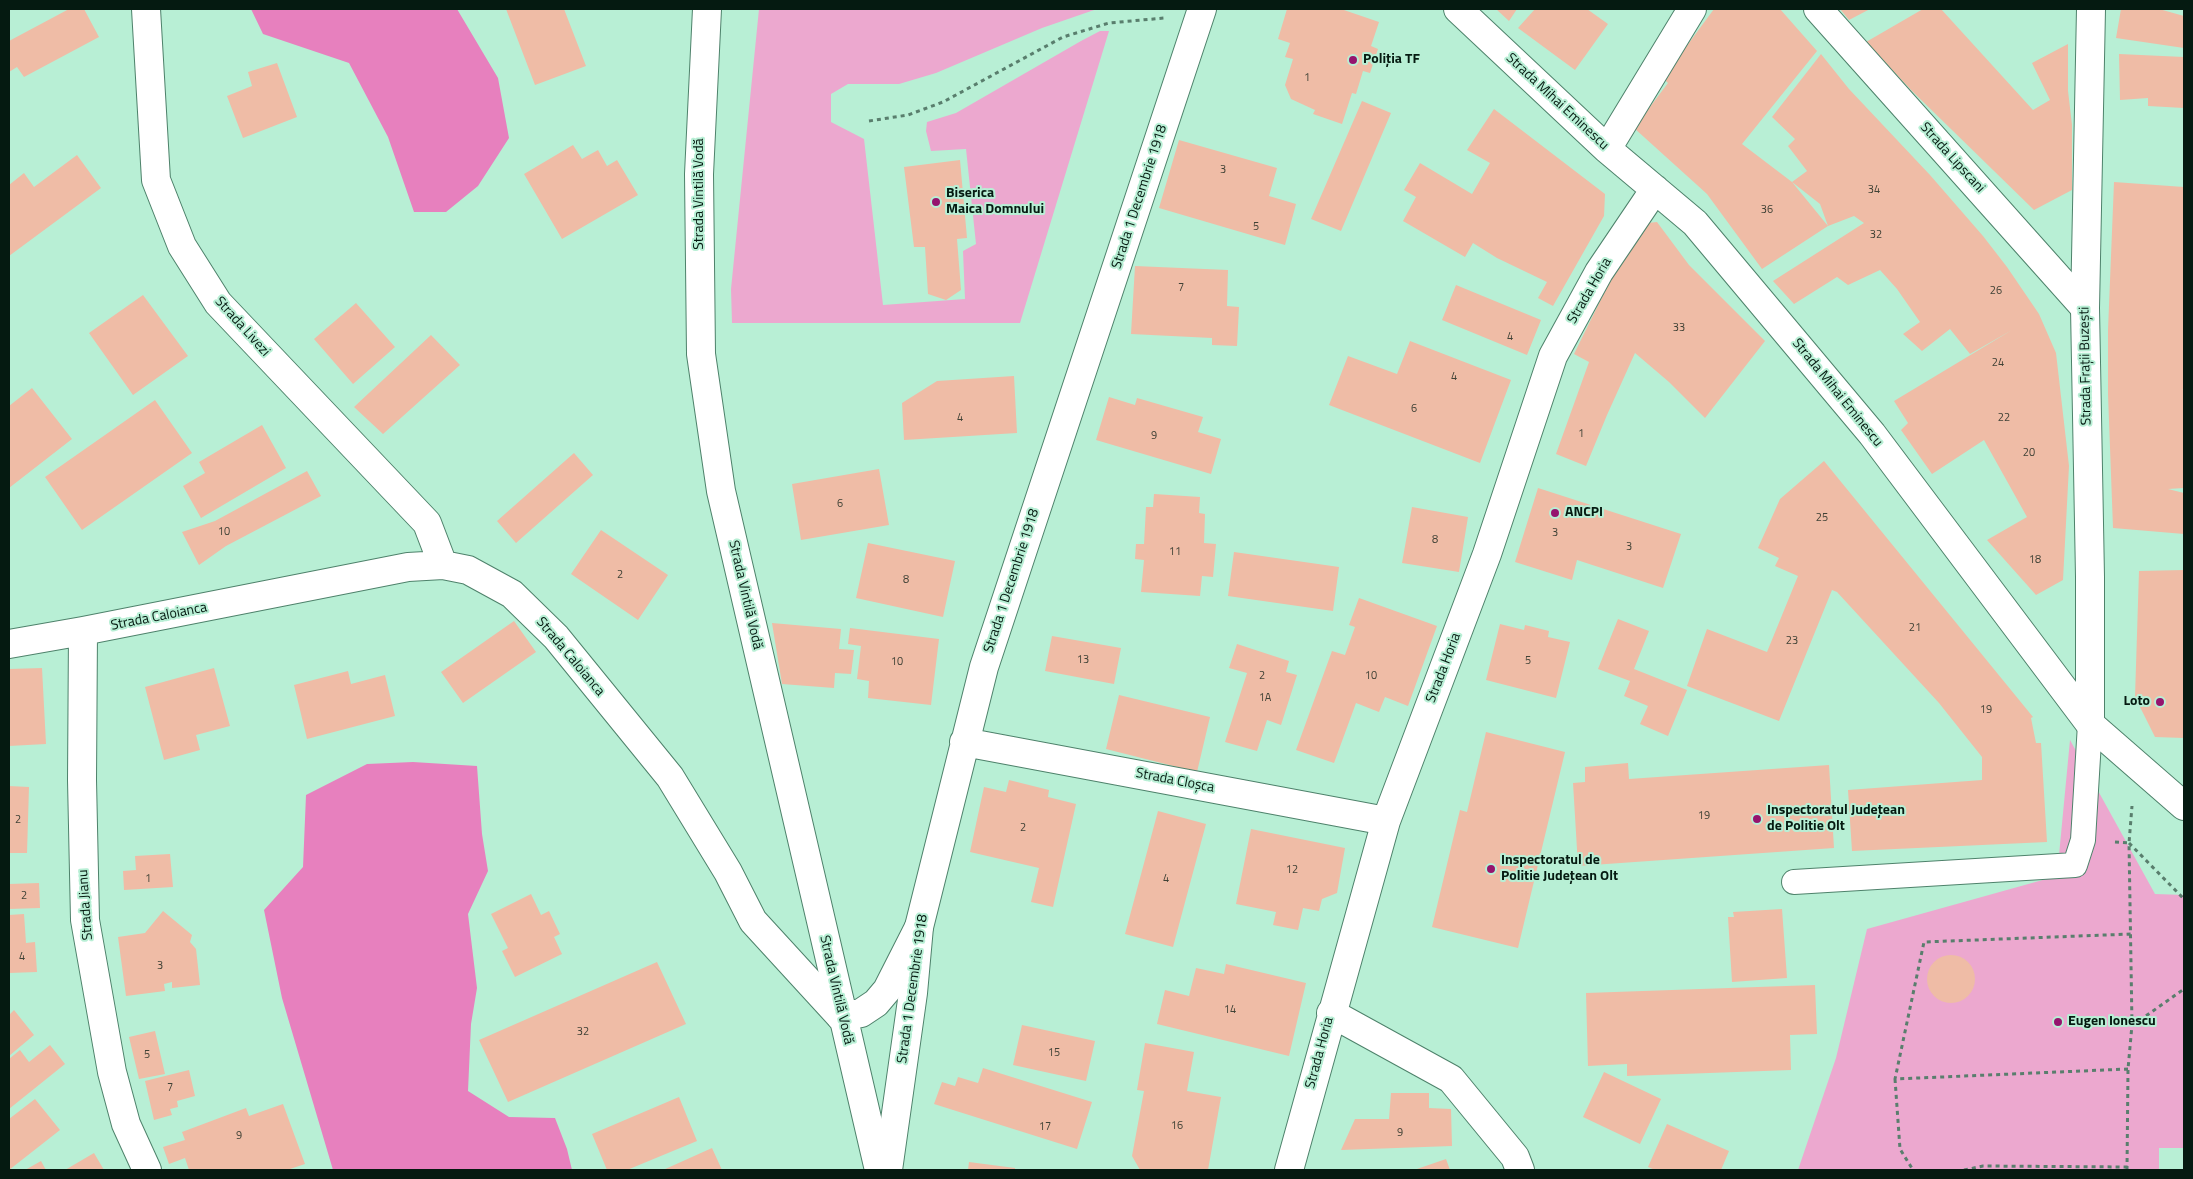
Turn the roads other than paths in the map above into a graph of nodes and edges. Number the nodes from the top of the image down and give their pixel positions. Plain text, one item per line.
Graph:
1 (146, 9) edge
2 (707, 9) edge
3 (1458, 9) edge
4 (1692, 9) edge
5 (1818, 9) edge
6 (2091, 9) edge
7 (1201, 13) edge
8 (1607, 149) junction
9 (1655, 189) junction
10 (2085, 308) junction
11 (443, 565) junction
12 (83, 632) junction
13 (9, 644) edge
14 (2090, 724) junction
15 (964, 742) junction
16 (2184, 806) edge
17 (1386, 821) junction
18 (1794, 882) dead end
19 (919, 927) junction
20 (1331, 1013) junction
21 (842, 1017) junction
22 (147, 1170) edge
23 (879, 1170) edge
24 (888, 1170) edge
25 (1288, 1170) edge
26 (1520, 1170) edge

1 - 11 street, Strada Livezi
2 - 21 street, Strada Vintilă Vodă
3 - 8 street, Strada Mihai Eminescu
4 - 8 street
5 - 10 street, Strada Lipscani
6 - 10 street, Strada Frații Buzești
7 - 15 street, Strada 1 Decembrie 1918
8 - 9 street, Strada Mihai Eminescu
9 - 14 street, Strada Mihai Eminescu
9 - 17 street, Strada Horia
10 - 14 street, Strada Frații Buzești
11 - 12 street, Strada Caloianca
11 - 21 street, Strada Caloianca
12 - 13 street, Strada Caloianca
12 - 22 street, Strada Jianu
14 - 16 street, Strada Mihai Eminescu
14 - 18 lane
15 - 17 street, Strada Cloșca
15 - 19 street, Strada 1 Decembrie 1918
17 - 20 street, Strada Horia
19 - 21 street
19 - 24 street, Strada 1 Decembrie 1918
20 - 25 street, Strada Horia
20 - 26 street
21 - 23 street, Strada Vintilă Vodă

